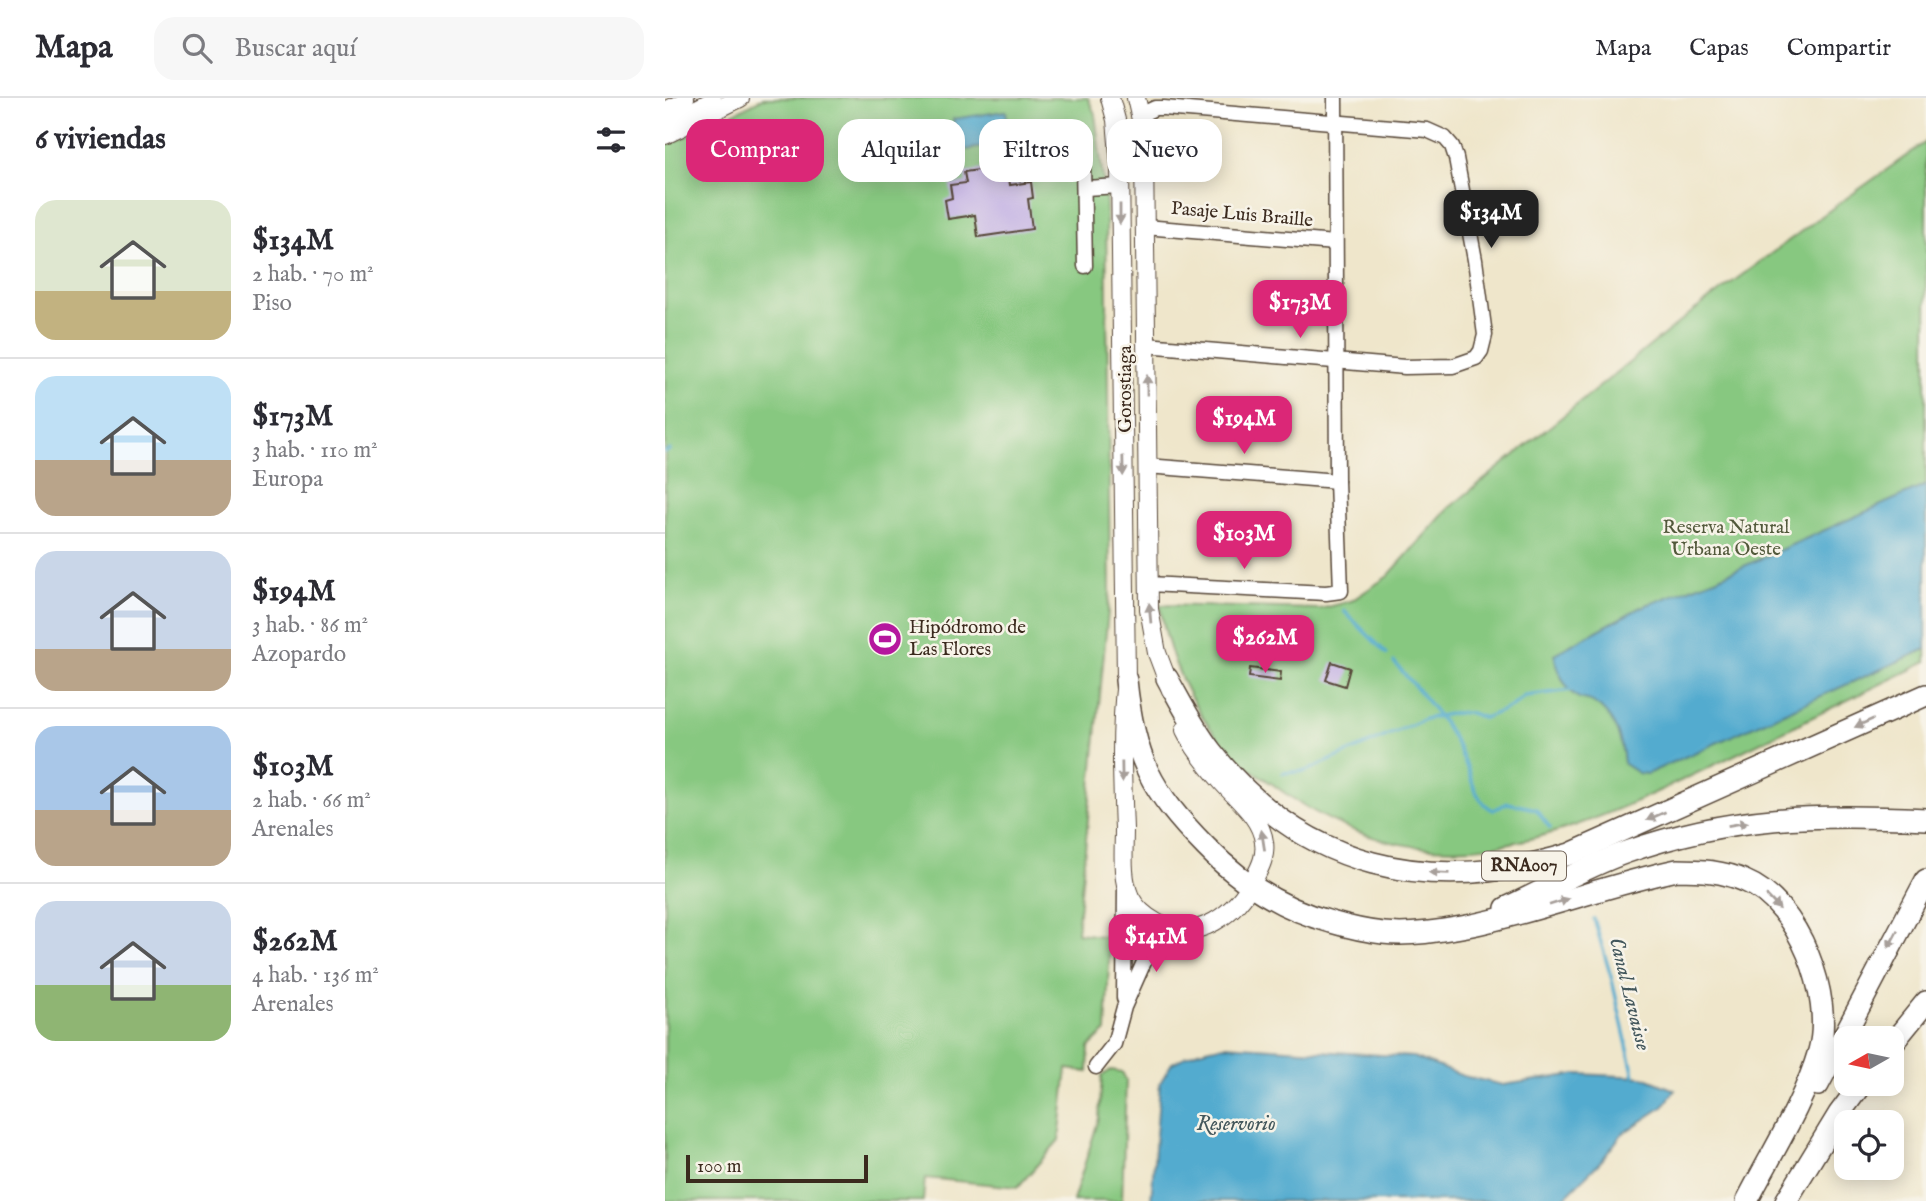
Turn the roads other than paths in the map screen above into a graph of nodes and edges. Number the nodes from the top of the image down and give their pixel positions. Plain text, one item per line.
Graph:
1 (687, 98) edge
2 (714, 98) edge
3 (740, 98) edge
4 (1110, 98) edge
5 (1335, 98) edge
6 (1138, 106) edge
7 (665, 109) edge
8 (665, 123) edge
9 (1336, 124) junction
10 (665, 135) edge
11 (1084, 182) edge
12 (1120, 186) junction
13 (1085, 188) junction
14 (1145, 227) junction
15 (1335, 243) junction
16 (1085, 266) dead end
17 (1121, 314) junction
18 (1146, 314) junction
19 (1146, 345) junction
20 (1337, 360) junction
21 (1147, 466) junction
22 (1337, 481) junction
23 (1149, 584) junction
24 (1167, 678) junction
25 (1126, 680) junction
26 (1926, 695) edge
27 (1926, 819) edge
28 (1125, 876) junction
29 (1926, 880) edge
30 (1251, 886) junction
31 (1469, 925) junction
32 (1174, 929) junction
33 (1926, 1002) edge
34 (1124, 1007) junction
35 (1904, 1029) edge
36 (1096, 1068) dead end
37 (1852, 1096) edge
38 (1747, 1201) edge
39 (1758, 1201) edge
40 (1786, 1201) edge

1 - 7 street
2 - 8 street
3 - 10 main road
4 - 12 main road, Gorostiaga
5 - 9 street
6 - 9 street
6 - 14 main road, Gorostiaga
9 - 15 street
9 - 20 street
11 - 13 street
12 - 13 street
12 -> 17 main road, Gorostiaga
13 - 16 street
14 - 15 street, Pasaje Luis Braille
14 - 18 main road, Gorostiaga
15 - 20 street
17 - 18 main road
17 -> 25 main road, Gorostiaga
18 - 19 main road, Gorostiaga
19 - 20 street
21 -> 19 main road, Gorostiaga
20 - 22 street
21 - 22 street
21 - 23 main road, Gorostiaga
22 - 23 street
24 -> 23 main road, Gorostiaga
26 -> 24 highway, RNA007
30 -> 24 main road, Gorostiaga
25 -> 28 main road, Gorostiaga
25 - 30 highway, RNA007
31 -> 27 highway, RNA007
28 - 32 main road, Gorostiaga
28 - 34 street
29 -> 39 highway
30 - 31 highway, RNA007
30 - 32 main road, Gorostiaga
31 -> 38 highway
32 - 34 street
33 - 35 highway
34 - 36 street
37 - 40 highway

